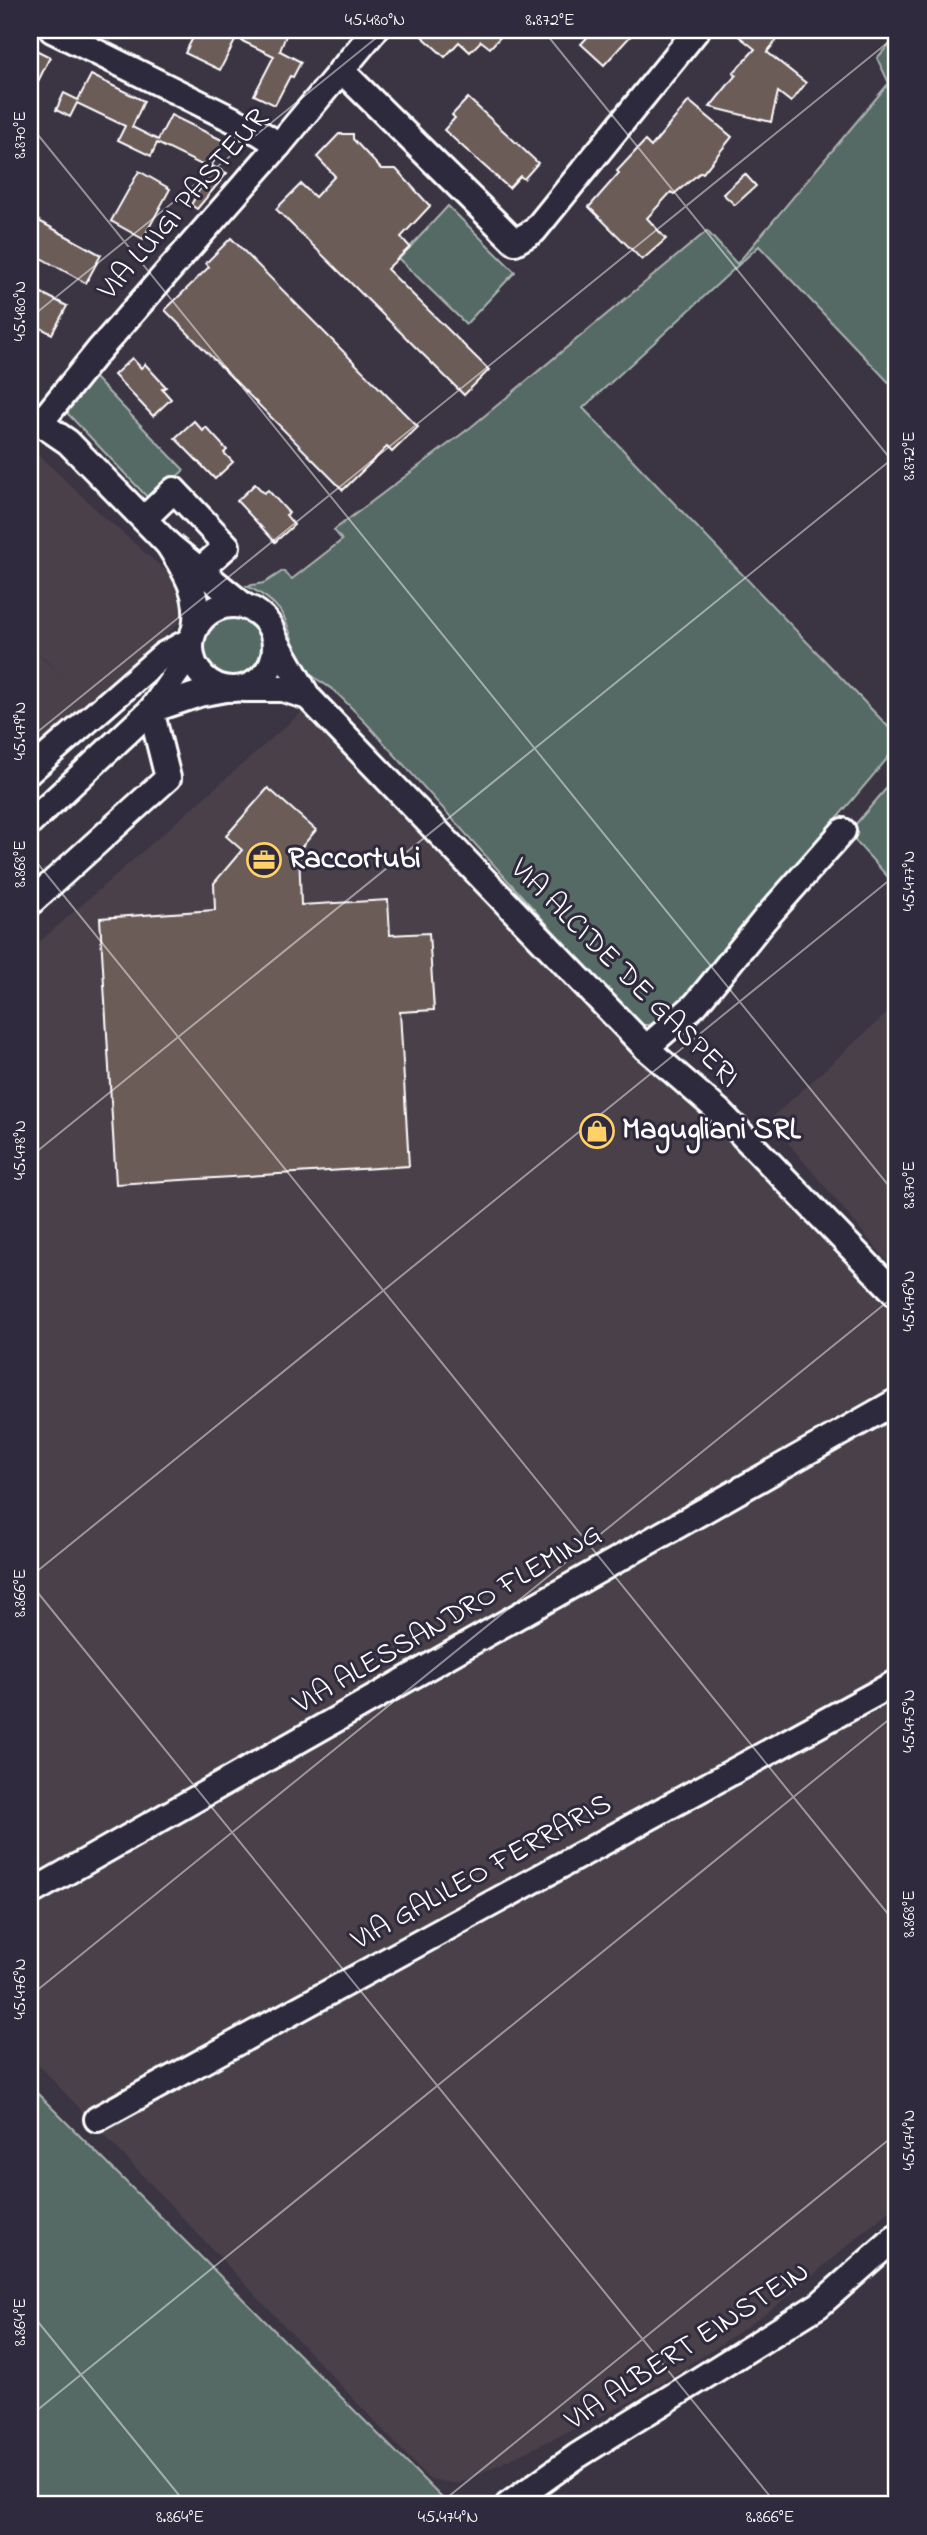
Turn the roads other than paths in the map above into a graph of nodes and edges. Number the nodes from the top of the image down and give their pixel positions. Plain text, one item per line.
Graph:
1 (52, 30) edge
2 (375, 30) edge
3 (697, 30) edge
4 (341, 69) junction
5 (279, 145) junction
6 (35, 419) edge
7 (145, 519) junction
8 (168, 544) junction
9 (201, 569) junction
10 (243, 605) junction
11 (193, 635) junction
12 (275, 639) junction
13 (233, 689) junction
14 (308, 697) junction
15 (150, 710) junction
16 (30, 771) edge
17 (30, 823) edge
18 (843, 831) dead end
19 (30, 903) edge
20 (646, 1048) junction
21 (897, 1295) edge
22 (897, 1401) edge
23 (897, 1682) edge
24 (30, 1893) edge
25 (97, 2119) dead end
26 (897, 2236) edge
27 (508, 2505) edge

1 - 5 street
2 - 4 street, VIA LUIGI PASTEUR
3 - 4 street
4 - 5 street, VIA LUIGI PASTEUR
5 - 6 street, VIA LUIGI PASTEUR
6 - 7 street
7 - 8 street
7 - 9 street
8 - 9 street
8 - 11 street
9 - 10 street
10 - 11 street
10 - 12 street
11 - 13 street
11 - 15 street
11 - 16 street
12 - 13 street
12 - 14 street, VIA ALCIDE DE GASPERI
13 - 14 street
13 - 15 street
14 - 20 street, VIA ALCIDE DE GASPERI
15 - 17 street
15 - 19 street
18 - 20 street
20 - 21 street, VIA ALCIDE DE GASPERI
22 - 24 street, VIA ALESSANDRO FLEMING
23 - 25 street, VIA GALILEO FERRARIS
26 - 27 street, VIA ALBERT EINSTEIN

